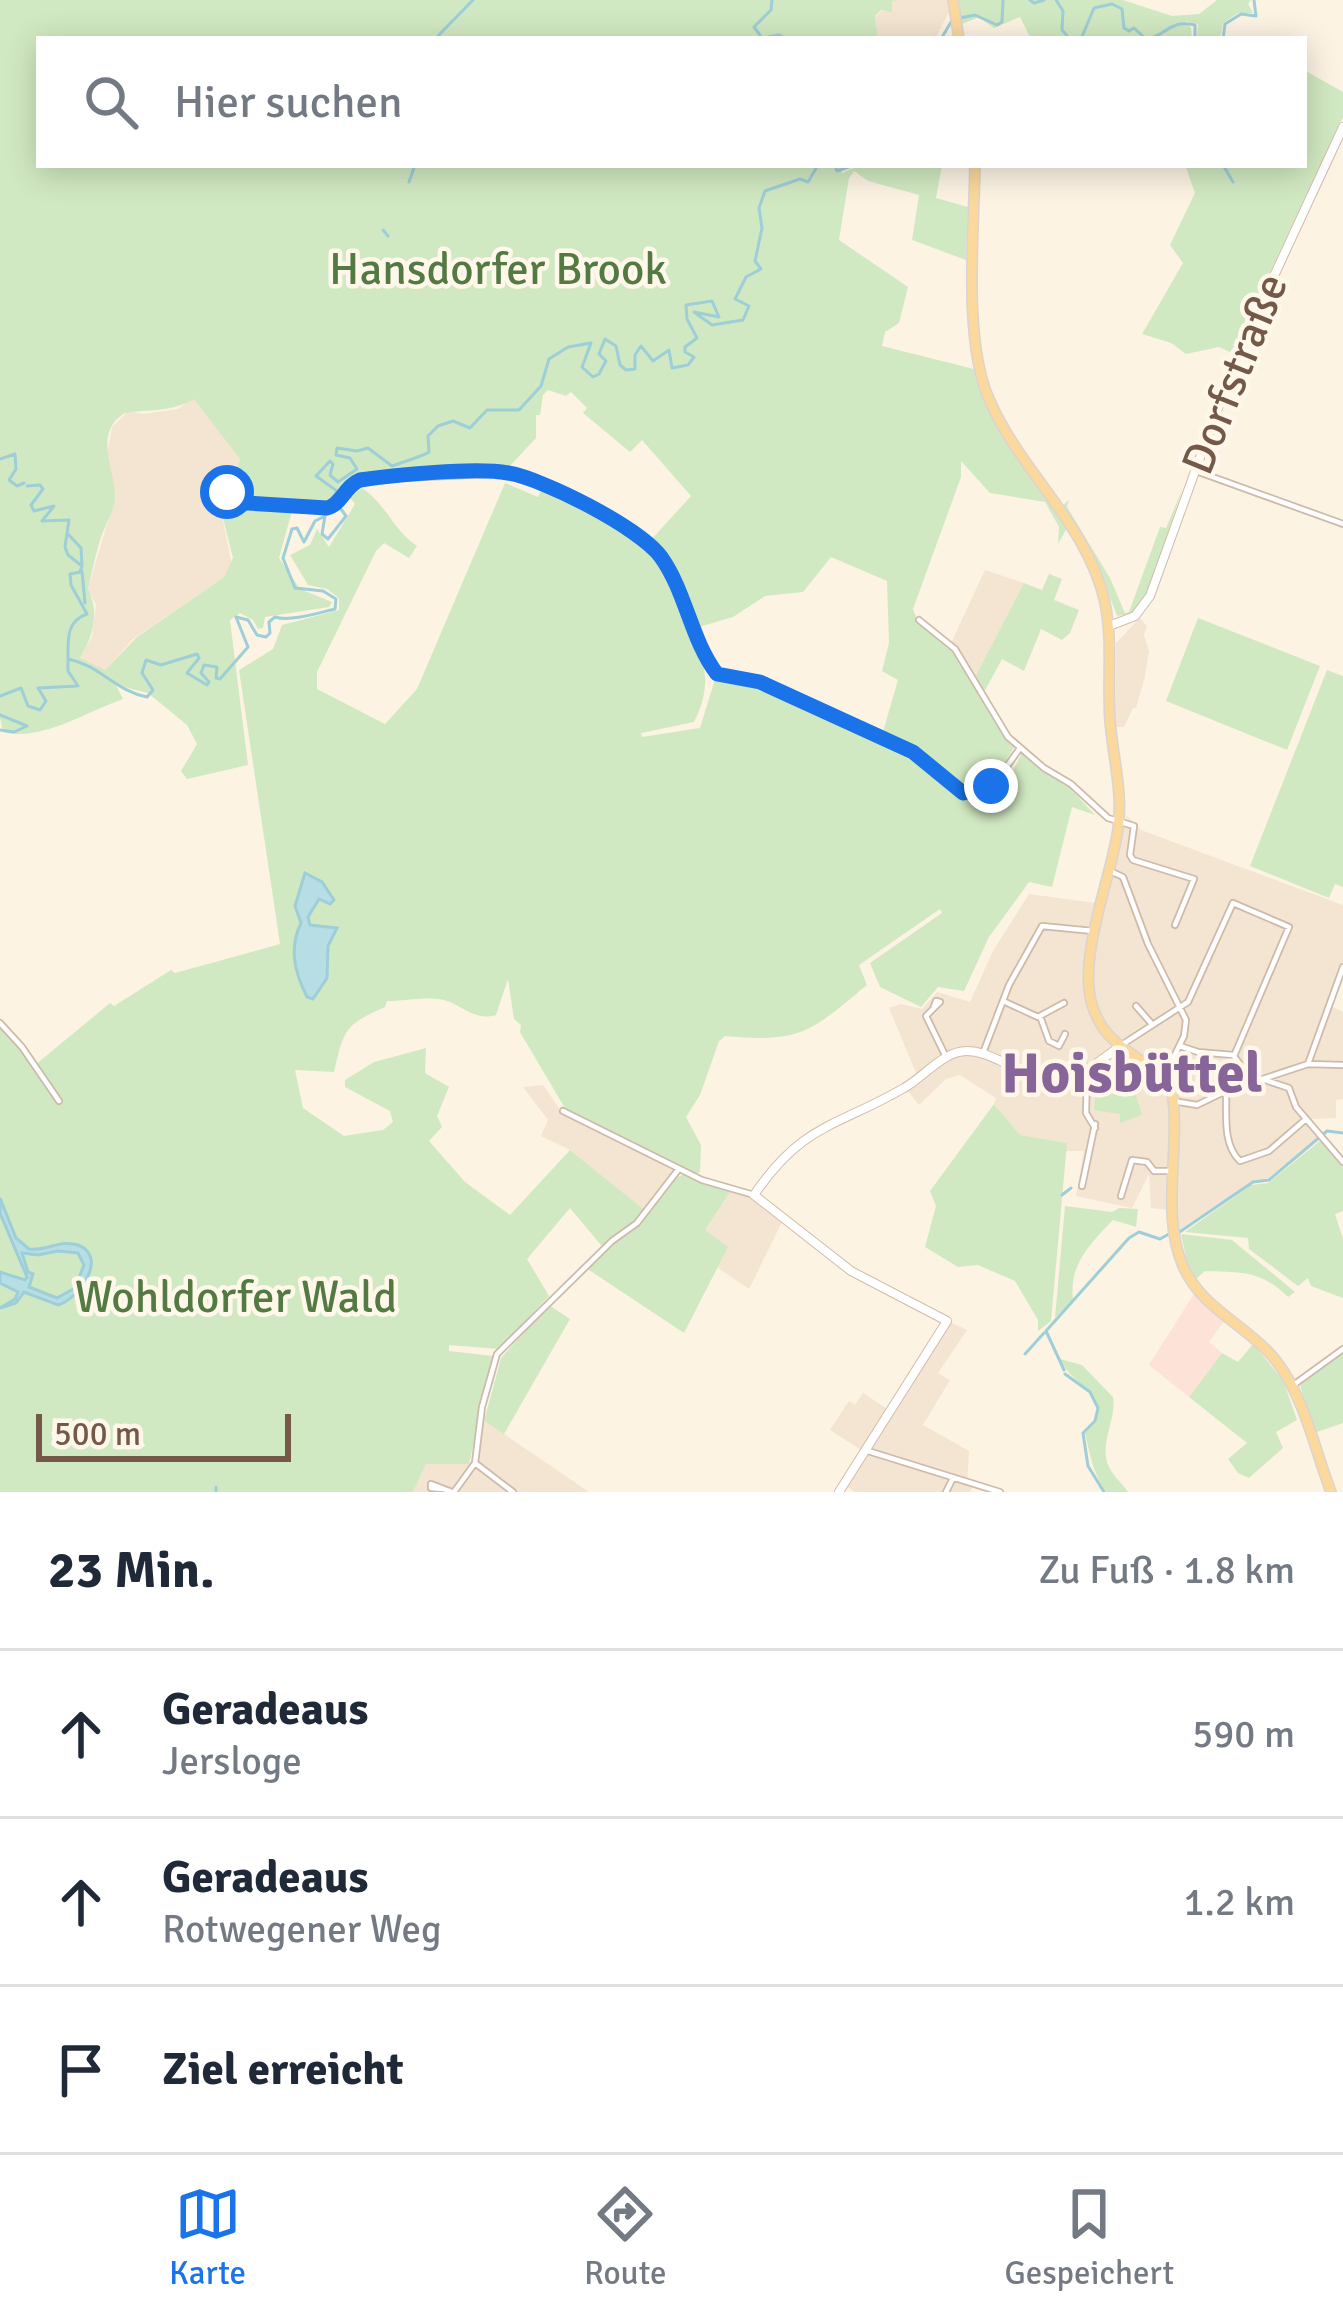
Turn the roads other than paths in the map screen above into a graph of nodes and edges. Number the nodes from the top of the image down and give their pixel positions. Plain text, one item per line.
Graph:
1 (952, 0) edge
2 (958, 36) edge
3 (1343, 127) edge
4 (974, 168) edge
5 (1195, 470) junction
6 (227, 492) dead end
7 (1343, 524) edge
8 (919, 620) dead end
9 (1108, 622) junction
10 (1020, 748) junction
11 (1119, 821) junction
12 (1108, 870) junction
13 (1175, 925) dead end
14 (1095, 932) junction
15 (1343, 967) edge
16 (1176, 996) junction
17 (1003, 1001) junction
18 (1064, 1003) dead end
19 (934, 1006) dead end
20 (1136, 1006) dead end
21 (1182, 1007) junction
22 (1173, 1011) junction
23 (1040, 1016) junction
24 (0, 1022) edge
25 (1151, 1023) junction
26 (1065, 1034) dead end
27 (1180, 1046) junction
28 (1119, 1047) junction
29 (982, 1053) junction
30 (1234, 1056) junction
31 (946, 1057) junction
32 (1308, 1064) junction
33 (1343, 1065) edge
34 (1087, 1072) junction
35 (1162, 1078) junction
36 (1265, 1080) junction
37 (1255, 1083) junction
38 (1226, 1091) junction
39 (59, 1101) dead end
40 (1173, 1101) junction
41 (563, 1111) dead end
42 (1306, 1118) junction
43 (1343, 1162) edge
44 (678, 1170) junction
45 (1174, 1171) junction
46 (1082, 1186) dead end
47 (754, 1195) junction
48 (1121, 1196) dead end
49 (1343, 1349) edge
50 (1292, 1386) junction
51 (866, 1451) junction
52 (475, 1463) junction
53 (953, 1478) junction
54 (450, 1491) edge
55 (512, 1492) edge
56 (839, 1492) edge
57 (946, 1492) edge
58 (1000, 1492) edge
59 (1331, 1492) edge

1 - 2 main road
3 - 5 street, Dorfstraße
4 - 9 main road
5 - 7 street
5 - 9 street, Dorfstraße
6 - 10 street
8 - 10 street
9 - 11 main road
10 - 11 street
11 - 12 main road
11 - 13 street
12 - 14 main road
12 - 16 street
14 - 17 street
14 - 28 main road
15 - 32 street
16 - 21 street
16 - 22 street
17 - 23 street
17 - 29 street
18 - 23 street
19 - 31 street
20 - 25 street
21 - 22 street
21 - 27 street
21 - 30 street
22 - 25 street
23 - 26 street
24 - 39 street
25 - 28 street
27 - 30 street
27 - 35 street
28 - 34 street
28 - 35 main road
29 - 31 street
29 - 34 street
30 - 37 street
31 - 47 street
32 - 33 street
32 - 36 street
34 - 46 street
35 - 40 main road
36 - 37 street
36 - 42 street
37 - 38 street
38 - 40 street
38 - 42 street
40 - 45 main road
41 - 44 street
42 - 43 street
44 - 47 street
44 - 52 street
45 - 48 street
45 - 50 main road
47 - 51 street
49 - 50 street
50 - 59 main road
51 - 53 street
51 - 56 street
52 - 54 street
52 - 55 street
53 - 57 street
53 - 58 street

